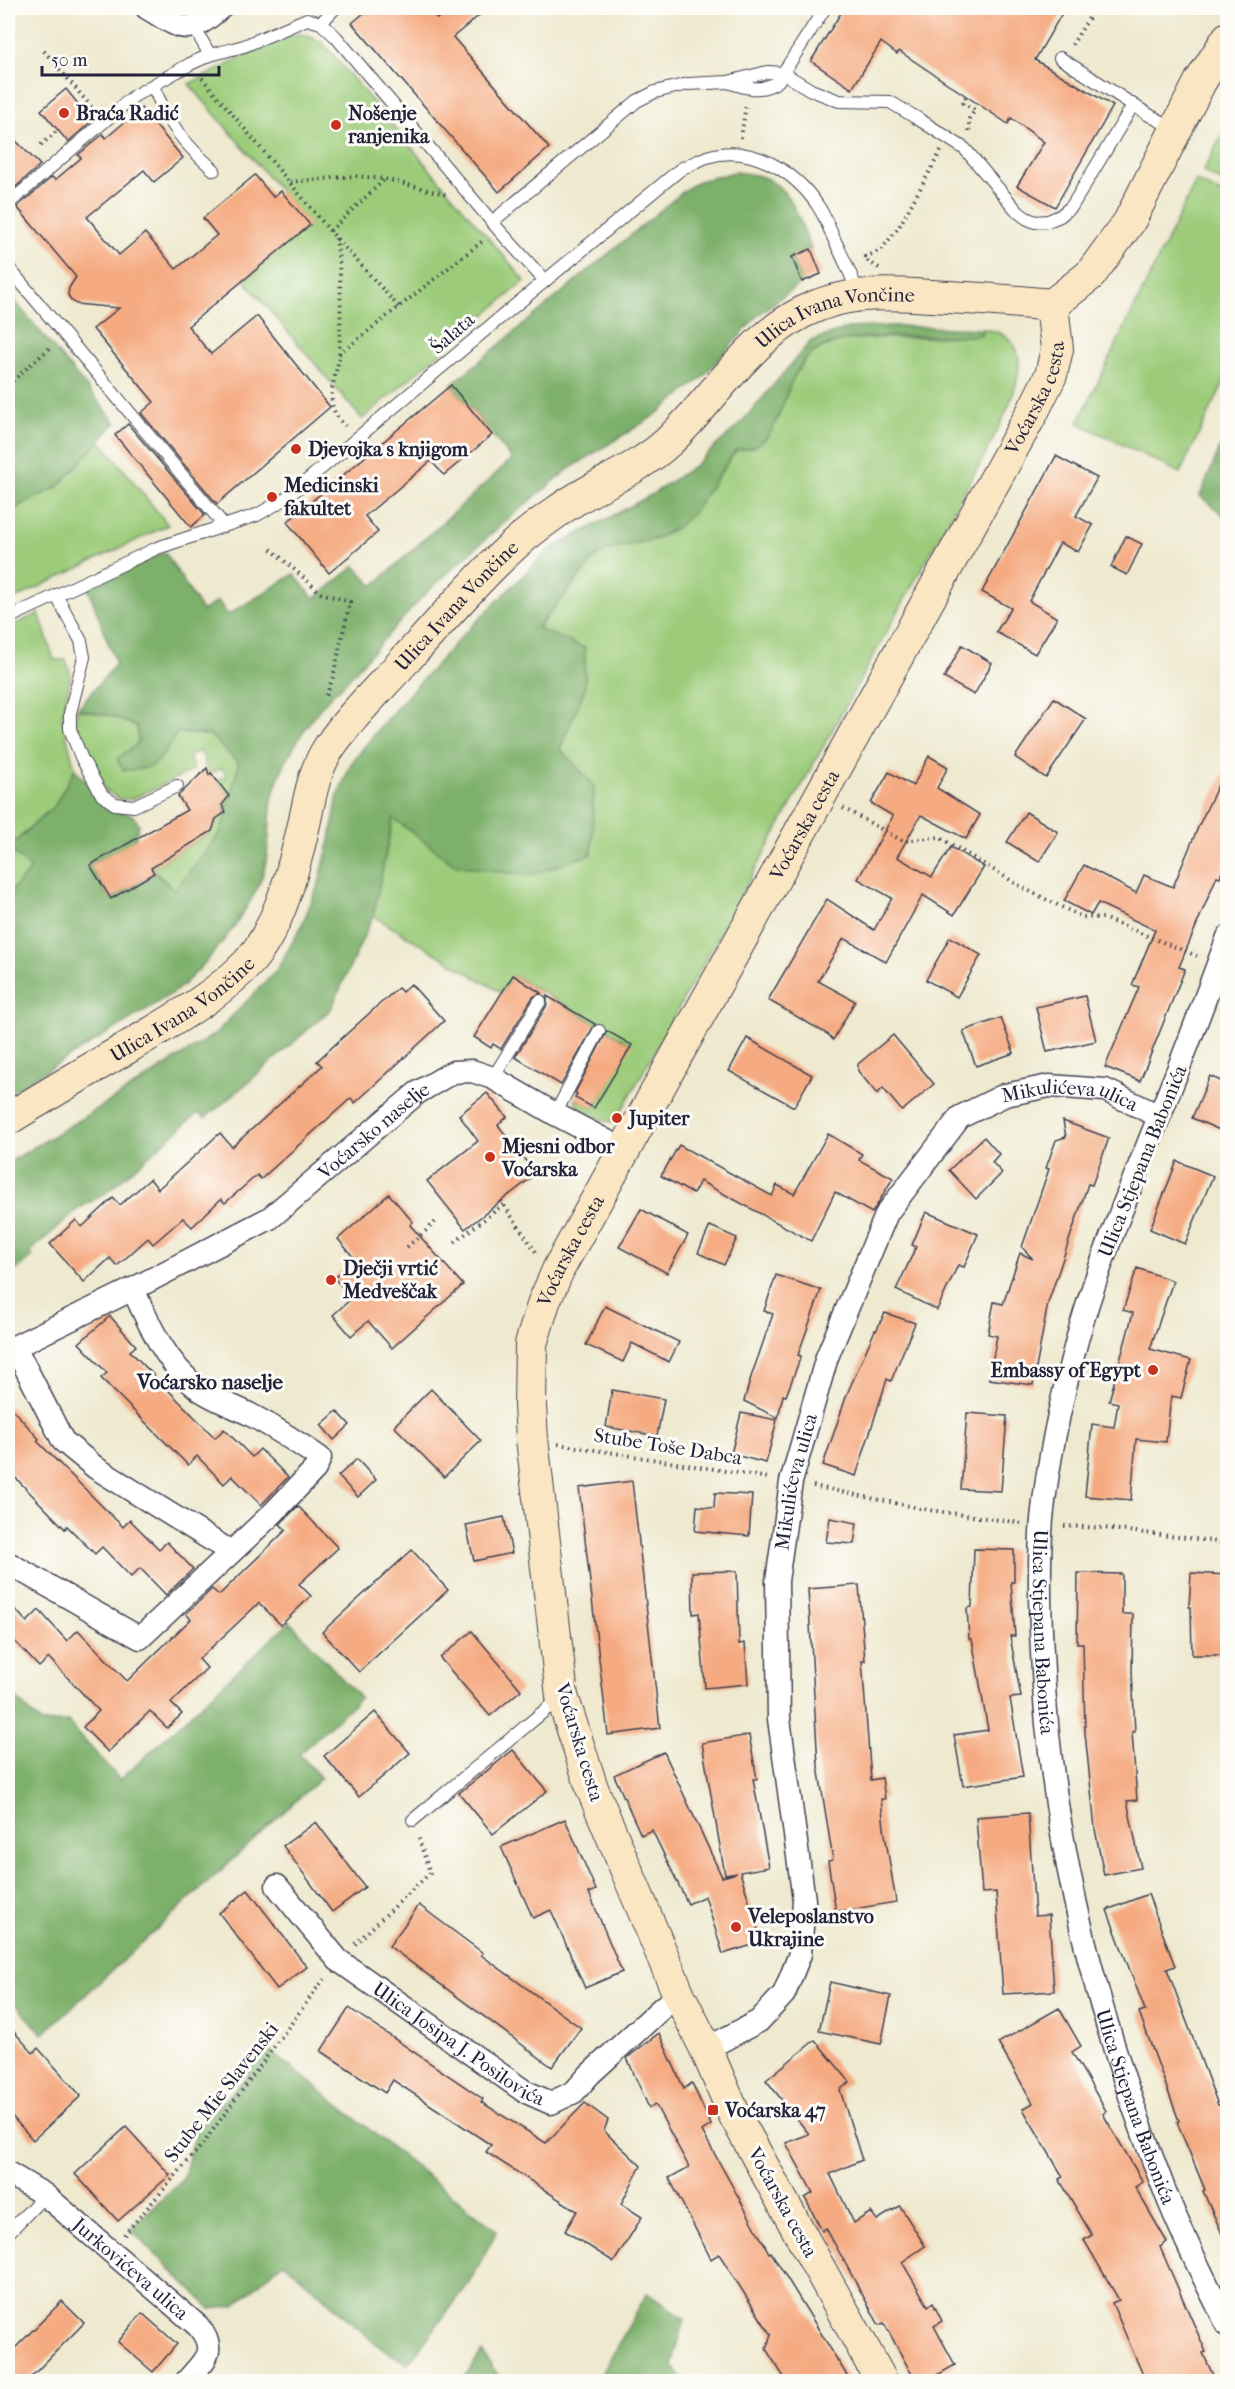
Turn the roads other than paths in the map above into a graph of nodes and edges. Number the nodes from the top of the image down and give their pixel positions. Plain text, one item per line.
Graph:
1 (147, 8) edge
2 (220, 8) edge
3 (335, 8) edge
4 (825, 8) edge
5 (321, 23) junction
6 (194, 27) junction
7 (1227, 38) edge
8 (210, 55) junction
9 (1061, 59) road end
10 (783, 73) junction
11 (728, 82) junction
12 (153, 86) junction
13 (1133, 105) junction
14 (1176, 129) junction
15 (214, 170) dead end
16 (8, 204) edge
17 (495, 226) junction
18 (8, 267) edge
19 (545, 281) junction
20 (859, 296) junction
21 (1053, 305) junction
22 (224, 524) junction
23 (56, 595) junction
24 (8, 618) edge
25 (177, 786) dead end
26 (1227, 937) edge
27 (540, 1000) dead end
28 (599, 1031) dead end
29 (493, 1078) junction
30 (555, 1114) junction
31 (1159, 1116) junction
32 (8, 1119) edge
33 (624, 1150) junction
34 (133, 1289) junction
35 (11, 1348) edge
36 (231, 1552) junction
37 (8, 1563) edge
38 (562, 1696) junction
39 (413, 1820) road end
40 (277, 1886) dead end
41 (679, 1995) junction
42 (706, 2049) junction
43 (8, 2173) edge
44 (45, 2195) junction
45 (8, 2233) edge
46 (1227, 2326) edge
47 (186, 2382) edge
48 (882, 2382) edge

1 - 6 street
2 - 6 street
3 - 5 lane
4 - 10 lane
5 - 8 lane
5 - 17 lane
6 - 8 lane
7 - 14 street
8 - 12 lane
9 - 13 lane
10 - 11 lane
10 - 11 lane
10 - 13 lane
11 - 17 lane
12 - 15 lane
12 - 16 lane
13 - 14 lane
14 - 21 street
17 - 19 lane
18 - 22 lane
19 - 20 lane, Šalata
19 - 22 lane, Šalata
20 - 21 street, Ulica Ivana Vončine
20 - 32 street, Ulica Ivana Vončine
21 - 33 street, Voćarska cesta
22 - 23 lane, Šalata
23 - 24 lane, Šalata
23 - 25 lane
26 - 31 street, Ulica Stjepana Babonića
27 - 29 lane
28 - 30 lane
29 - 30 street, Voćarsko naselje
29 - 34 street, Voćarsko naselje
30 - 33 street, Voćarsko naselje
31 - 42 street, Mikulićeva ulica
31 - 46 street, Ulica Stjepana Babonića
33 - 38 street, Voćarska cesta
34 - 35 street, Voćarsko naselje
34 - 36 street
35 - 36 street, Voćarsko naselje
36 - 37 street
38 - 39 lane
38 - 41 street, Voćarska cesta
40 - 41 street, Ulica Josipa J. Posilovića
41 - 42 street, Voćarska cesta
42 - 48 street, Voćarska cesta
43 - 44 street, Jurkovićeva ulica
44 - 45 lane
44 - 47 street, Jurkovićeva ulica

